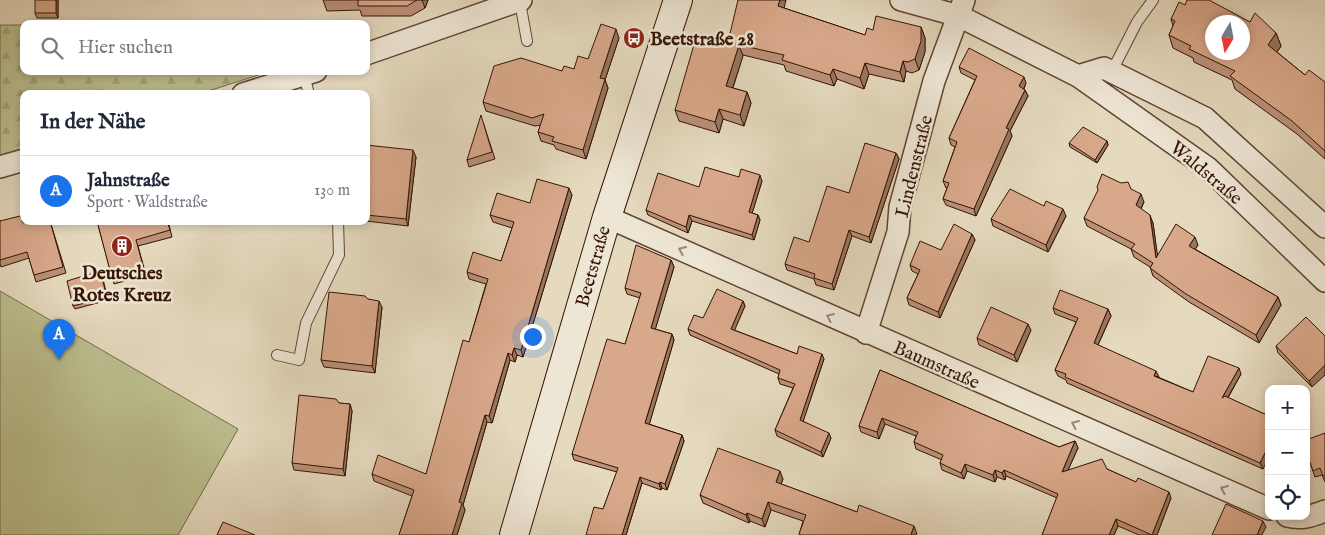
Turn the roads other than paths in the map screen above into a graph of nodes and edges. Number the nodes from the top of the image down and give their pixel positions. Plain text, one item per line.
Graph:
1 (678, 0) edge
2 (901, 0) edge
3 (1153, 0) edge
4 (521, 1) edge
5 (961, 8) edge
6 (527, 41) dead end
7 (370, 53) edge
8 (1112, 71) junction
9 (1078, 76) junction
10 (310, 80) edge
11 (262, 90) edge
12 (20, 161) edge
13 (0, 167) edge
14 (607, 217) junction
15 (338, 225) edge
16 (1325, 227) edge
17 (1325, 281) edge
18 (866, 332) junction
19 (278, 355) dead end
20 (1265, 507) edge
21 (1325, 511) edge
22 (1310, 516) edge
23 (514, 535) edge

1 - 14 main road, Beetstraße
2 - 5 street, Waldstraße
3 - 8 lane
4 - 6 lane
4 - 7 street
5 - 9 street, Waldstraße
5 - 18 street, Lindenstraße
8 - 9 street
8 - 16 street, Waldstraße
9 - 17 street, Waldstraße
10 - 11 street
12 - 13 street
18 -> 14 street, Baumstraße
14 - 23 main road, Beetstraße
15 - 19 lane
20 -> 18 street, Baumstraße
21 - 22 street

